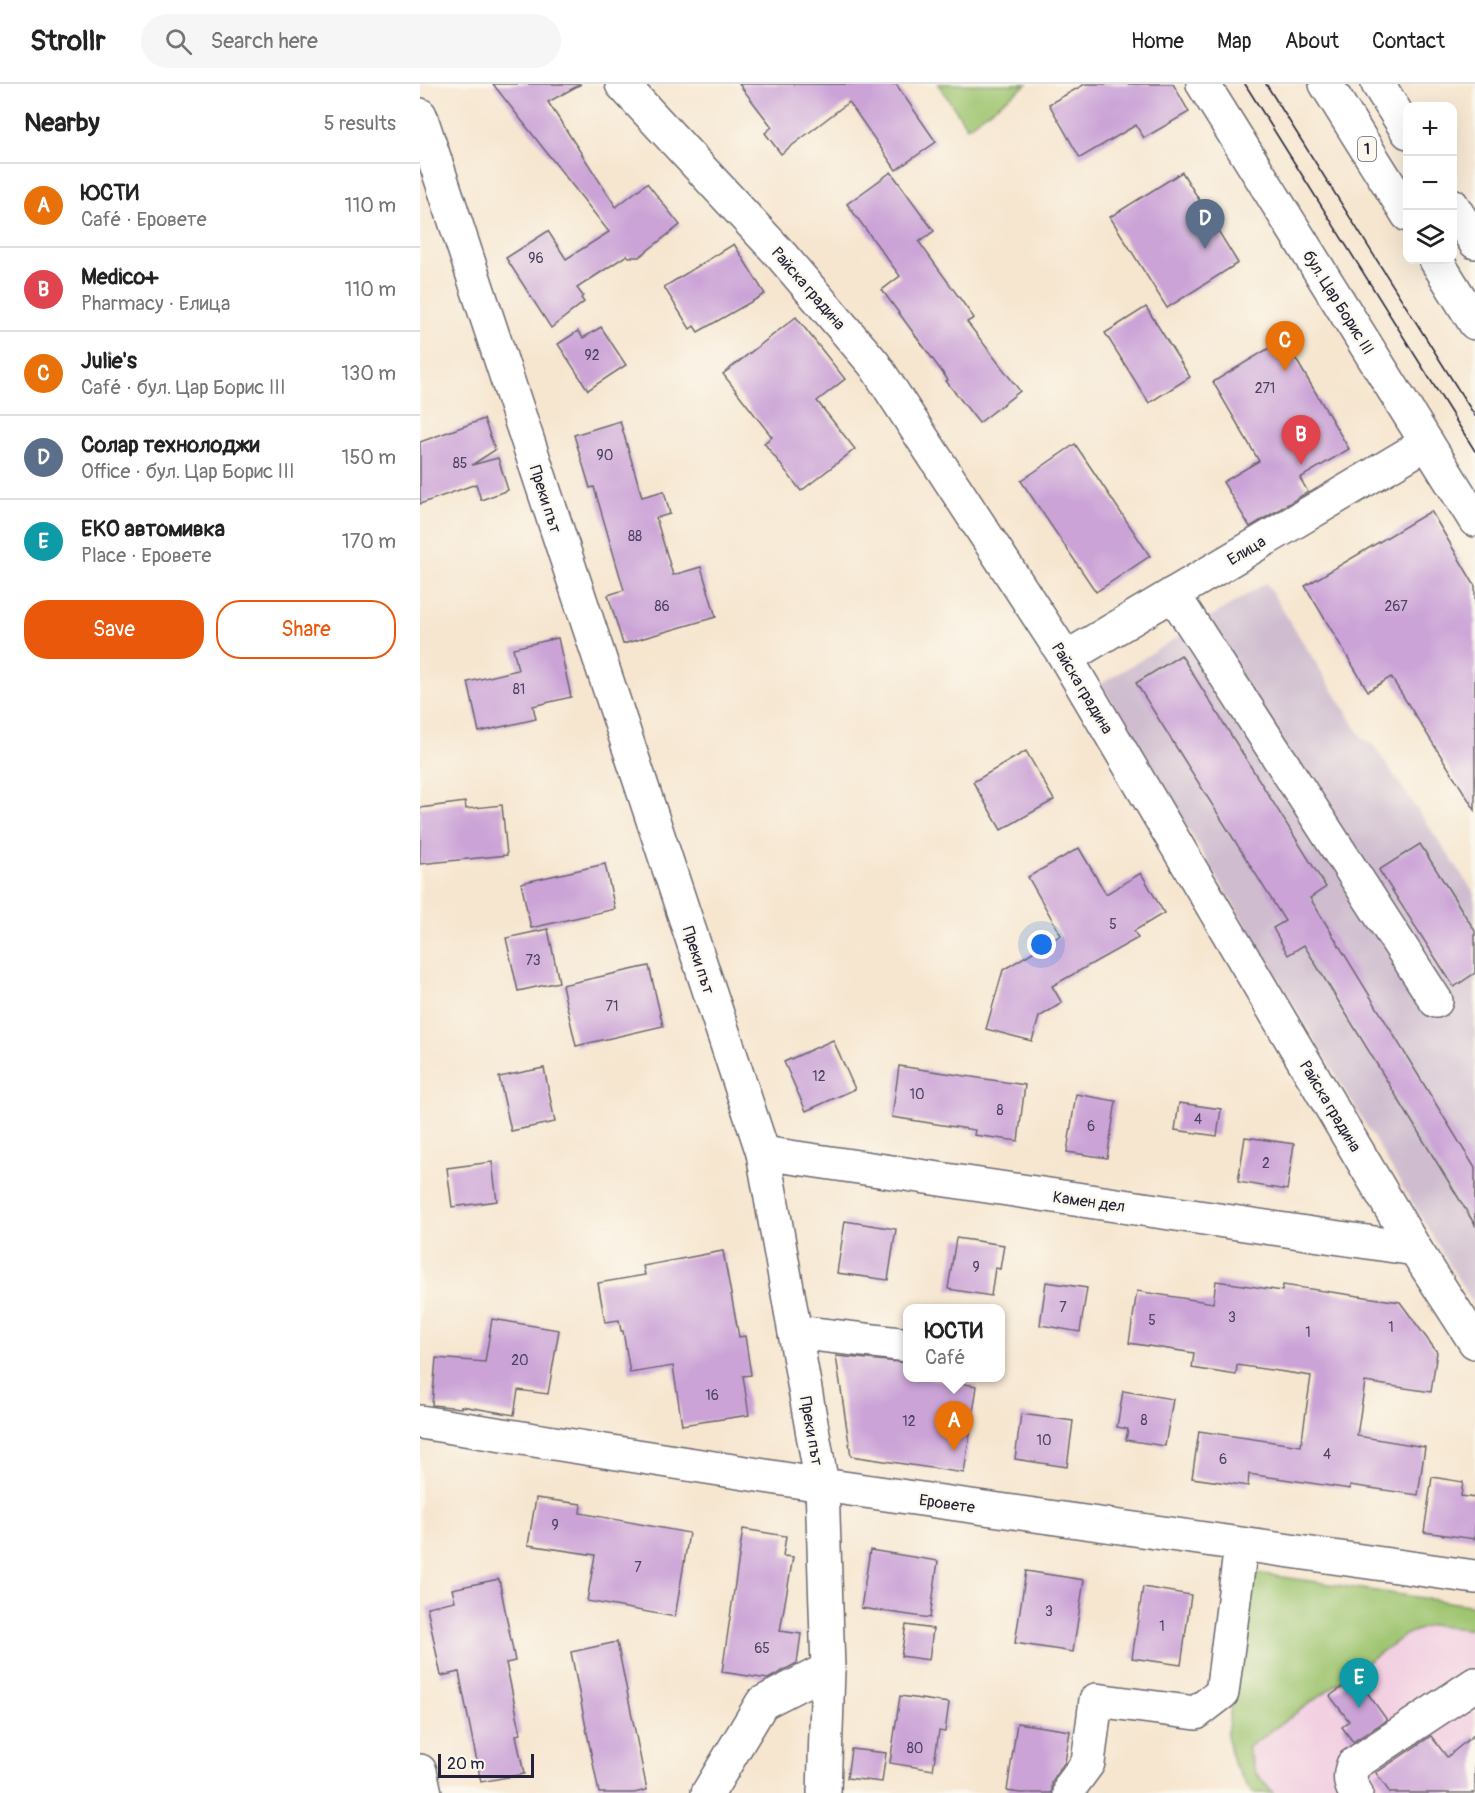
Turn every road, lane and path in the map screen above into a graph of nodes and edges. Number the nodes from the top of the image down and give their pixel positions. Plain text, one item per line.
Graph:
1 (622, 84) edge
2 (1203, 84) edge
3 (1326, 84) edge
4 (1378, 84) edge
5 (420, 115) edge
6 (1403, 125) edge
7 (426, 157) edge
8 (1404, 210) edge
9 (1455, 210) edge
10 (1475, 242) edge
11 (1438, 264) edge
12 (1475, 323) edge
13 (1427, 443) junction
14 (1475, 520) edge
15 (1173, 594) junction
16 (1066, 658) junction
17 (1436, 1001) dead end
18 (763, 1153) junction
19 (1415, 1249) junction
20 (795, 1332) junction
21 (1475, 1342) edge
22 (903, 1344) edge
23 (420, 1422) edge
24 (822, 1485) junction
25 (1241, 1545) junction
26 (1475, 1577) edge
27 (828, 1669) junction
28 (1475, 1684) edge
29 (420, 1771) edge
30 (425, 1793) edge
31 (708, 1793) edge
32 (824, 1793) edge
33 (1070, 1793) edge
34 (1356, 1793) edge

1 - 16 street, Райска градина
2 - 13 street, бул. Цар Борис III
3 - 8 street, 1
4 - 6 street
5 - 7 street, Преки път
7 - 18 street, Преки път
9 - 10 street
11 - 12 street
13 - 14 street, бул. Цар Борис III
13 - 15 street, Елица
15 - 16 street, Елица
15 - 17 street
16 - 19 street, Райска градина
18 - 19 street, Камен дел
18 - 20 street, Преки път
19 - 21 street, Райска градина
20 - 22 street
20 - 24 street, Преки път
23 - 24 street, Еровете
24 - 25 street, Еровете
24 - 27 street, Преки път
25 - 26 street, Еровете
25 - 33 street
27 - 31 street
27 - 32 street, Преки път
28 - 34 street
29 - 30 street

